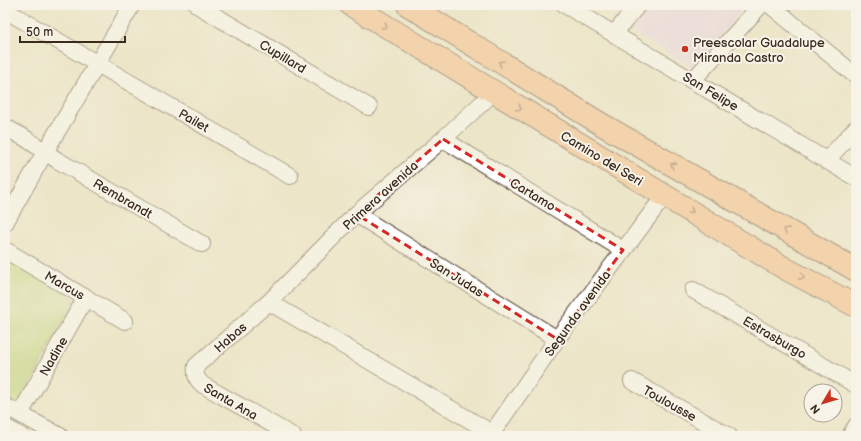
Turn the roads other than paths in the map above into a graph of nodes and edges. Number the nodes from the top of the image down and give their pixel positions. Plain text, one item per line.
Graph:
1 (132, 5) edge
2 (197, 5) edge
3 (351, 5) edge
4 (408, 5) edge
5 (565, 5) edge
6 (638, 5) edge
7 (761, 5) edge
8 (770, 5) edge
9 (5, 10) edge
10 (614, 34) junction
11 (98, 64) junction
12 (856, 76) edge
13 (692, 80) junction
14 (494, 92) junction
15 (369, 107) dead end
16 (5, 127) edge
17 (856, 128) edge
18 (443, 139) junction
19 (45, 152) junction
20 (826, 161) junction
21 (290, 176) dead end
22 (856, 178) edge
23 (665, 195) junction
24 (356, 214) junction
25 (5, 223) edge
26 (202, 244) dead end
27 (5, 250) edge
28 (623, 250) junction
29 (856, 270) edge
30 (694, 290) dead end
31 (86, 297) junction
32 (269, 302) junction
33 (856, 306) edge
34 (125, 321) dead end
35 (557, 339) junction
36 (195, 374) joint
37 (632, 381) dead end
38 (856, 385) edge
39 (5, 406) edge
40 (20, 414) junction
41 (856, 426) edge
42 (5, 427) edge
43 (491, 435) edge
44 (21, 436) edge
45 (60, 436) edge
46 (293, 436) edge
47 (729, 436) edge
48 (850, 436) edge

1 - 11 street
2 - 15 street, Cupillard
3 -> 14 main road, Camino del Seri
29 -> 4 main road
5 - 10 street, San Felipe
6 - 10 street
7 - 13 street
8 - 12 street
9 - 11 street, Pailet
10 - 13 street, San Felipe
11 - 19 street
11 - 21 street, Pailet
13 - 20 street, San Felipe
14 - 18 street, Primera avenida
14 -> 23 main road, Camino del Seri
16 - 19 street, Rembrandt
17 - 20 street
18 - 24 street, Primera avenida
18 - 28 street, Cartamo
19 - 25 street
19 - 26 street, Rembrandt
20 - 22 street, San Felipe
23 - 28 street, Segunda avenida
23 -> 33 main road, Camino del Seri
24 - 32 street, Primera avenida
24 - 35 street, San Judas
27 - 31 street, Marcus
28 - 35 street, Segunda avenida
30 - 38 street, Estrasburgo
31 - 34 street, Marcus
31 - 40 street, Nadine
32 - 36 street, Habas
32 - 43 street
35 - 43 street, Segunda avenida
36 - 46 street, Santa Ana
37 - 47 street, Toulousse
39 - 40 street
40 - 45 street
41 - 48 street
42 - 44 street

